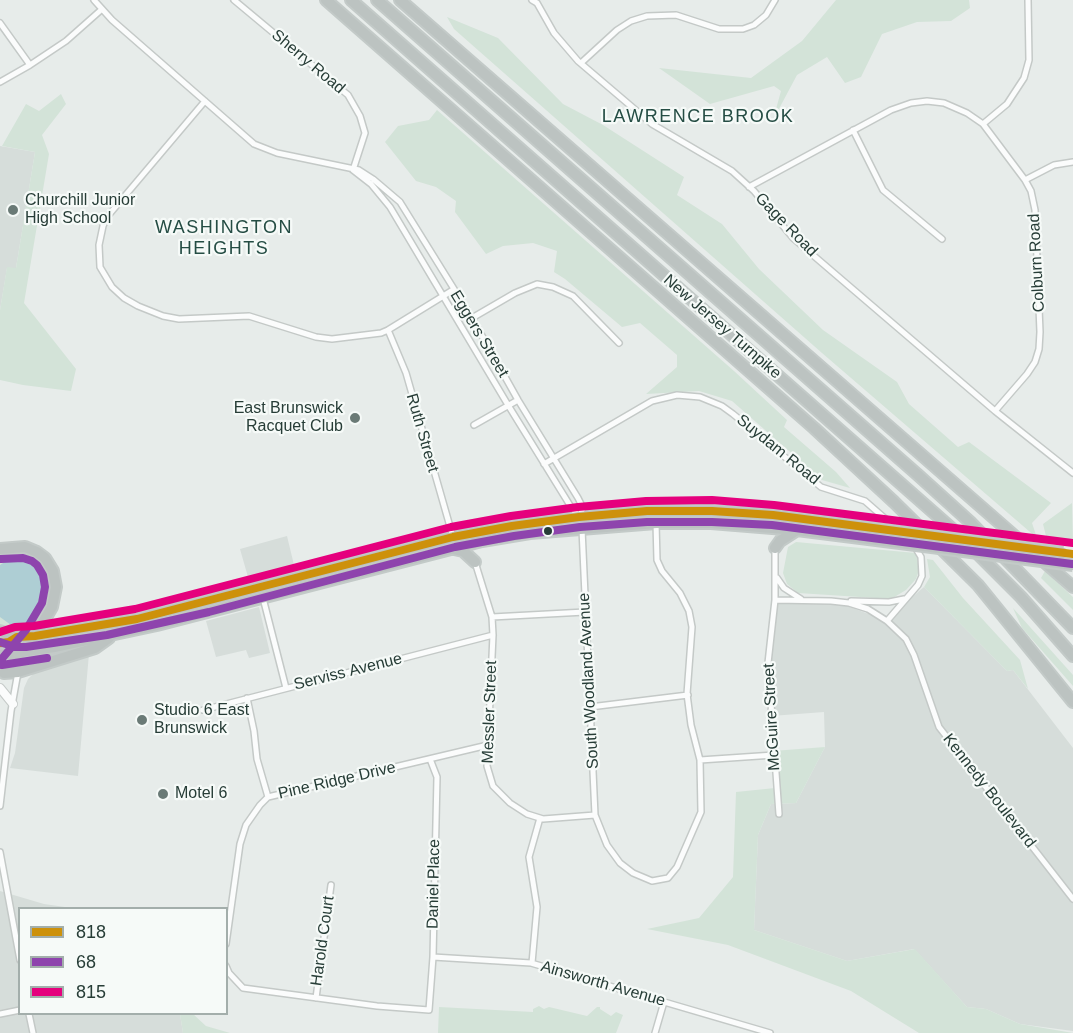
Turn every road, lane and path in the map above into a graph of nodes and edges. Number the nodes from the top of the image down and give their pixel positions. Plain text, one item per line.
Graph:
1 (94, 0) edge
2 (234, 0) edge
3 (326, 0) edge
4 (351, 0) edge
5 (377, 0) edge
6 (400, 0) edge
7 (775, 0) edge
8 (1028, 0) edge
9 (536, 1) edge
10 (101, 10) junction
11 (0, 23) edge
12 (581, 63) junction
13 (30, 65) junction
14 (0, 82) edge
15 (205, 101) junction
16 (983, 124) junction
17 (853, 130) junction
18 (1073, 162) edge
19 (352, 170) junction
20 (1025, 180) junction
21 (749, 187) junction
22 (418, 230) junction
23 (407, 236) junction
24 (942, 239) dead end
25 (453, 290) junction
26 (443, 296) junction
27 (472, 318) junction
28 (388, 330) junction
29 (619, 343) dead end
30 (518, 400) junction
31 (508, 405) junction
32 (995, 411) junction
33 (474, 425) dead end
34 (554, 458) junction
35 (544, 464) junction
36 (1073, 473) edge
37 (580, 522) junction
38 (656, 523) junction
39 (758, 527) junction
40 (797, 530) junction
41 (453, 537) junction
42 (482, 541) junction
43 (776, 548) junction
44 (0, 549) edge
45 (453, 549) junction
46 (1068, 553) edge
47 (475, 562) junction
48 (1073, 565) edge
49 (776, 572) junction
50 (1072, 586) edge
51 (910, 595) junction
52 (263, 598) junction
53 (775, 600) junction
54 (805, 601) junction
55 (831, 601) junction
56 (585, 612) junction
57 (492, 617) junction
58 (887, 621) junction
59 (1073, 628) edge
60 (0, 631) edge
61 (115, 634) junction
62 (493, 635) junction
63 (0, 643) edge
64 (26, 644) junction
65 (0, 655) edge
66 (1073, 656) edge
67 (18, 672) junction
68 (2, 674) edge
69 (0, 688) edge
70 (286, 688) junction
71 (688, 695) junction
72 (247, 698) junction
73 (1073, 702) edge
74 (13, 704) junction
75 (590, 707) junction
76 (203, 710) dead end
77 (488, 745) junction
78 (774, 755) junction
79 (430, 759) junction
80 (700, 760) junction
81 (268, 797) junction
82 (0, 806) edge
83 (779, 814) dead end
84 (596, 815) junction
85 (540, 818) junction
86 (0, 852) edge
87 (331, 885) dead end
88 (1073, 899) edge
89 (228, 931) edge
90 (18, 949) edge
91 (433, 957) junction
92 (532, 963) junction
93 (228, 971) edge
94 (316, 998) junction
95 (664, 1002) junction
96 (18, 1010) edge
97 (0, 1014) edge
98 (29, 1015) edge
99 (33, 1033) edge
100 (655, 1033) edge
101 (770, 1033) edge

1 - 10 street, Eggers Street
2 - 19 street, Sherry Road
3 - 73 highway, New Jersey Turnpike
4 - 66 highway, New Jersey Turnpike
5 - 59 highway, New Jersey Turnpike
6 - 50 highway
7 - 12 street
8 - 16 street
9 - 12 street, Gage Road
10 - 13 street
10 - 15 street, Eggers Street
11 - 13 street
12 - 21 street, Gage Road
13 - 14 street
15 - 19 street, Eggers Street
15 - 28 street
16 - 17 street, Colburn Road
16 - 20 street, Colburn Road
17 - 21 street, Colburn Road
17 - 24 street
18 - 20 street
19 - 22 street, Eggers Street
19 - 23 street, Eggers Street
20 - 32 street, Colburn Road
21 - 32 street, Gage Road
22 - 23 street
22 - 25 street, Eggers Street
23 - 26 street, Eggers Street
25 - 26 street
25 - 27 street, Eggers Street
26 - 28 street
26 - 31 street, Eggers Street
27 - 29 street
27 - 30 street, Eggers Street
28 - 41 street, Ruth Street
30 - 31 street
30 - 34 street, Eggers Street
31 - 33 street
31 - 35 street, Eggers Street
32 - 36 street, Gage Road
34 - 35 street, Suydam Road
34 - 37 street, Eggers Street
34 - 51 street, Suydam Road
35 - 37 street, Eggers Street
37 - 38 highway
37 - 41 highway
37 - 42 highway
37 - 46 highway, bridge
37 - 56 street, South Woodland Avenue
38 - 39 highway
38 - 71 street
39 - 40 highway
39 - 43 highway
40 - 43 highway
40 - 48 highway, bridge
41 - 64 highway
42 - 45 highway
42 - 47 highway
43 - 49 street, McGuire Street
44 - 64 highway
45 - 47 highway
45 - 52 highway
47 - 57 street, Messler Street
49 - 53 street, McGuire Street
49 - 54 street
51 - 55 street
51 - 58 street, Suydam Road
52 - 61 highway
52 - 70 street
53 - 54 street, Kennedy Boulevard
53 - 78 street, McGuire Street
54 - 55 street, Kennedy Boulevard
55 - 58 street, Kennedy Boulevard
56 - 57 street
56 - 75 street, South Woodland Avenue
57 - 62 street, Messler Street
58 - 88 street, Kennedy Boulevard
60 - 64 highway
61 - 64 highway
61 - 67 highway
62 - 70 street, Serviss Avenue
62 - 77 street, Messler Street
63 - 64 highway
64 - 65 highway
64 - 67 highway
64 - 68 highway
67 - 68 highway
67 - 74 street
69 - 74 street
70 - 72 street, Serviss Avenue
71 - 75 street
71 - 80 street
72 - 76 street, Serviss Avenue
72 - 81 street
74 - 82 street
75 - 84 street, South Woodland Avenue
77 - 79 street, Pine Ridge Drive
77 - 85 street, Messler Street
78 - 80 street
78 - 83 street, McGuire Street
79 - 81 street, Pine Ridge Drive
79 - 91 street, Daniel Place
80 - 84 street, South Woodland Avenue
81 - 89 street, Pine Ridge Drive
84 - 85 street, Messler Street
85 - 92 street
86 - 90 street
87 - 94 street, Harold Court
91 - 92 street, Ainsworth Avenue
91 - 94 street, Daniel Place
92 - 95 street, Ainsworth Avenue
93 - 94 street
95 - 100 street
95 - 101 street, Ainsworth Avenue
96 - 97 street
98 - 99 street

